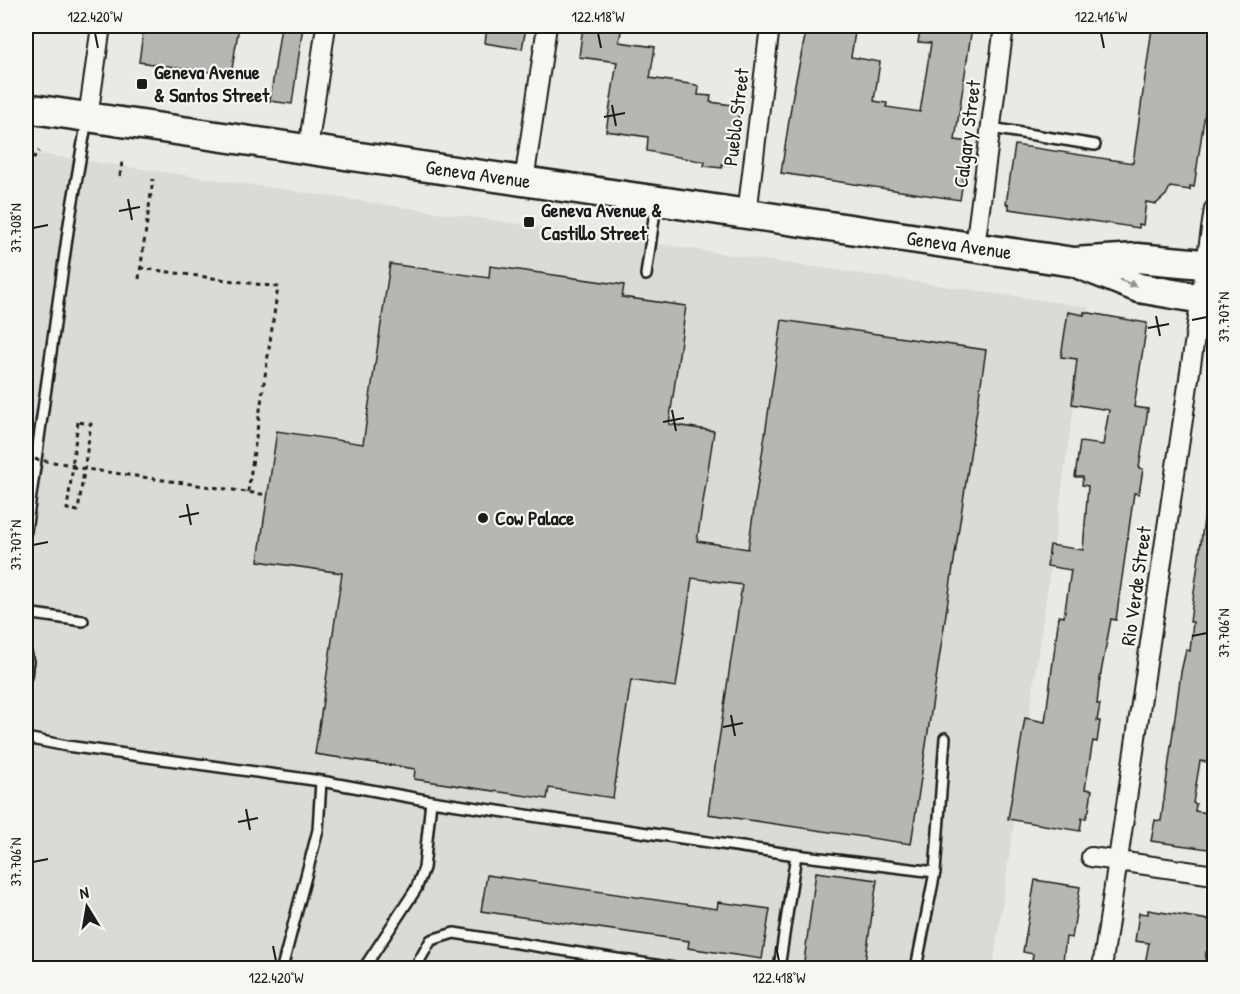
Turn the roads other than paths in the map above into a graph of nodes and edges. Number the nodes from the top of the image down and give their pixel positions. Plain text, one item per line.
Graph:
1 (101, 26) edge
2 (326, 26) edge
3 (547, 26) edge
4 (770, 26) edge
5 (1004, 26) edge
6 (26, 108) edge
7 (88, 117) junction
8 (991, 128) junction
9 (1095, 145) dead end
10 (308, 149) junction
11 (524, 181) junction
12 (657, 201) junction
13 (1215, 209) edge
14 (747, 214) junction
15 (975, 248) junction
16 (1074, 262) junction
17 (1210, 265) edge
18 (646, 275) dead end
19 (1208, 300) edge
20 (26, 531) edge
21 (26, 613) edge
22 (83, 621) dead end
23 (26, 652) edge
24 (26, 676) edge
25 (26, 738) edge
26 (945, 738) dead end
27 (321, 782) junction
28 (431, 801) junction
29 (796, 855) junction
30 (1091, 856) dead end
31 (1118, 861) junction
32 (935, 872) junction
33 (1215, 875) edge
34 (282, 969) edge
35 (364, 969) edge
36 (415, 969) edge
37 (674, 969) edge
38 (779, 969) edge
39 (916, 969) edge
40 (1102, 969) edge

1 - 7 street
2 - 10 street
3 - 11 street
4 - 14 street, Pueblo Street
5 - 8 street, Calgary Street
6 - 7 main road, Geneva Avenue
7 - 10 main road, Geneva Avenue
7 - 20 lane
8 - 9 lane
8 - 15 street, Calgary Street
10 - 11 main road, Geneva Avenue
11 - 12 main road, Geneva Avenue
12 - 14 main road, Geneva Avenue
12 - 18 lane
13 - 17 street, Rio Verde Street
14 - 15 main road, Geneva Avenue
15 - 16 main road, Geneva Avenue
16 - 17 main road, Geneva Avenue
16 -> 19 main road, Geneva Avenue
17 - 19 street, Rio Verde Street
19 - 31 street, Rio Verde Street
21 - 22 lane
23 - 24 lane
25 - 27 lane
26 - 32 lane
27 - 28 lane
27 - 34 lane
28 - 29 lane
28 - 35 lane
29 - 32 lane
29 - 38 lane
30 - 31 street
31 - 33 street
31 - 40 street, Rio Verde Street
32 - 39 lane
36 - 37 lane

